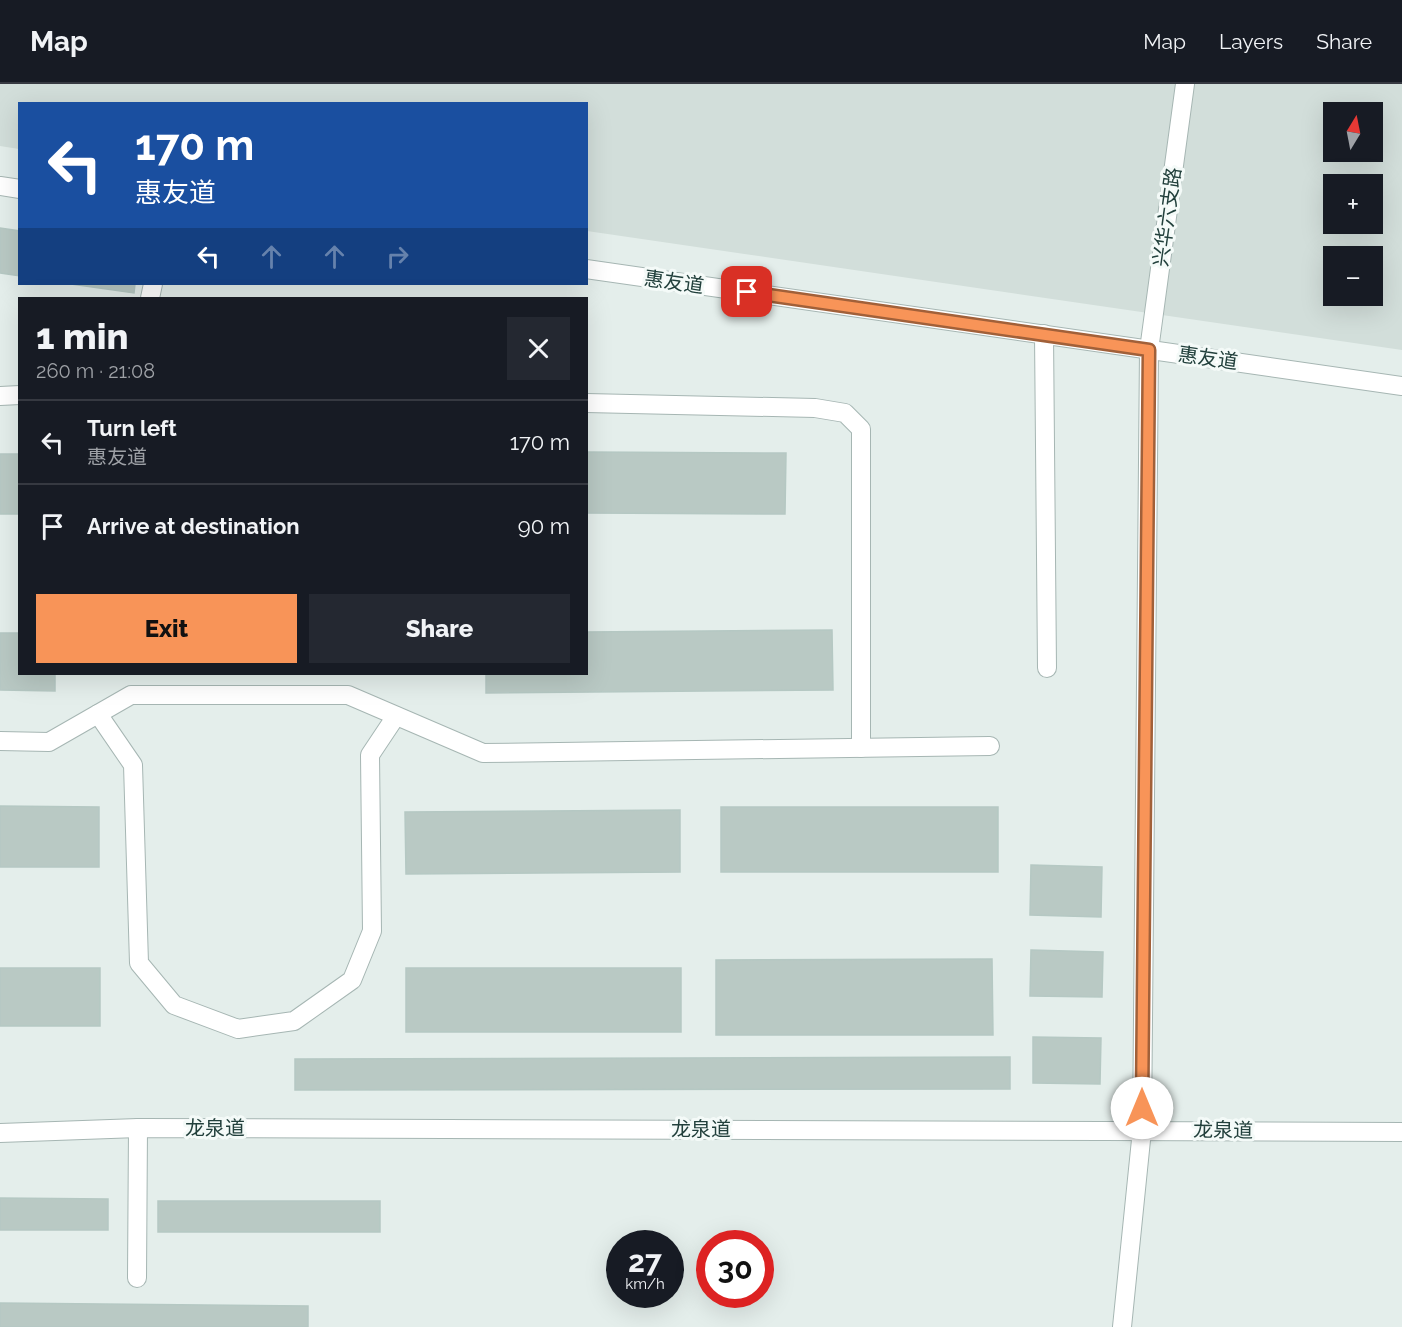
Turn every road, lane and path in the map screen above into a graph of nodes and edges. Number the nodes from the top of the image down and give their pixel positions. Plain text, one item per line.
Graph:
1 (1185, 84) edge
2 (0, 186) edge
3 (18, 189) edge
4 (588, 269) edge
5 (1044, 334) junction
6 (1149, 350) junction
7 (1402, 386) edge
8 (18, 395) edge
9 (0, 396) edge
10 (588, 403) edge
11 (1047, 668) dead end
12 (98, 714) junction
13 (396, 716) junction
14 (0, 741) edge
15 (990, 746) dead end
16 (861, 748) junction
17 (138, 1128) junction
18 (1142, 1130) junction
19 (1402, 1132) edge
20 (0, 1133) edge
21 (137, 1278) dead end
22 (1122, 1327) edge

1 - 6 street, 兴华六支路
2 - 3 street
4 - 5 street, 惠友道
5 - 6 street, 惠友道
5 - 11 street
6 - 7 street, 惠友道
6 - 18 street, 兴华六支路
8 - 9 street
10 - 16 street
12 - 13 street
12 - 13 street
12 - 14 street
13 - 16 street
15 - 16 street
17 - 18 street, 龙泉道
17 - 20 street, 龙泉道
17 - 21 street
18 - 19 street, 龙泉道
18 - 22 street, 兴华六支路

